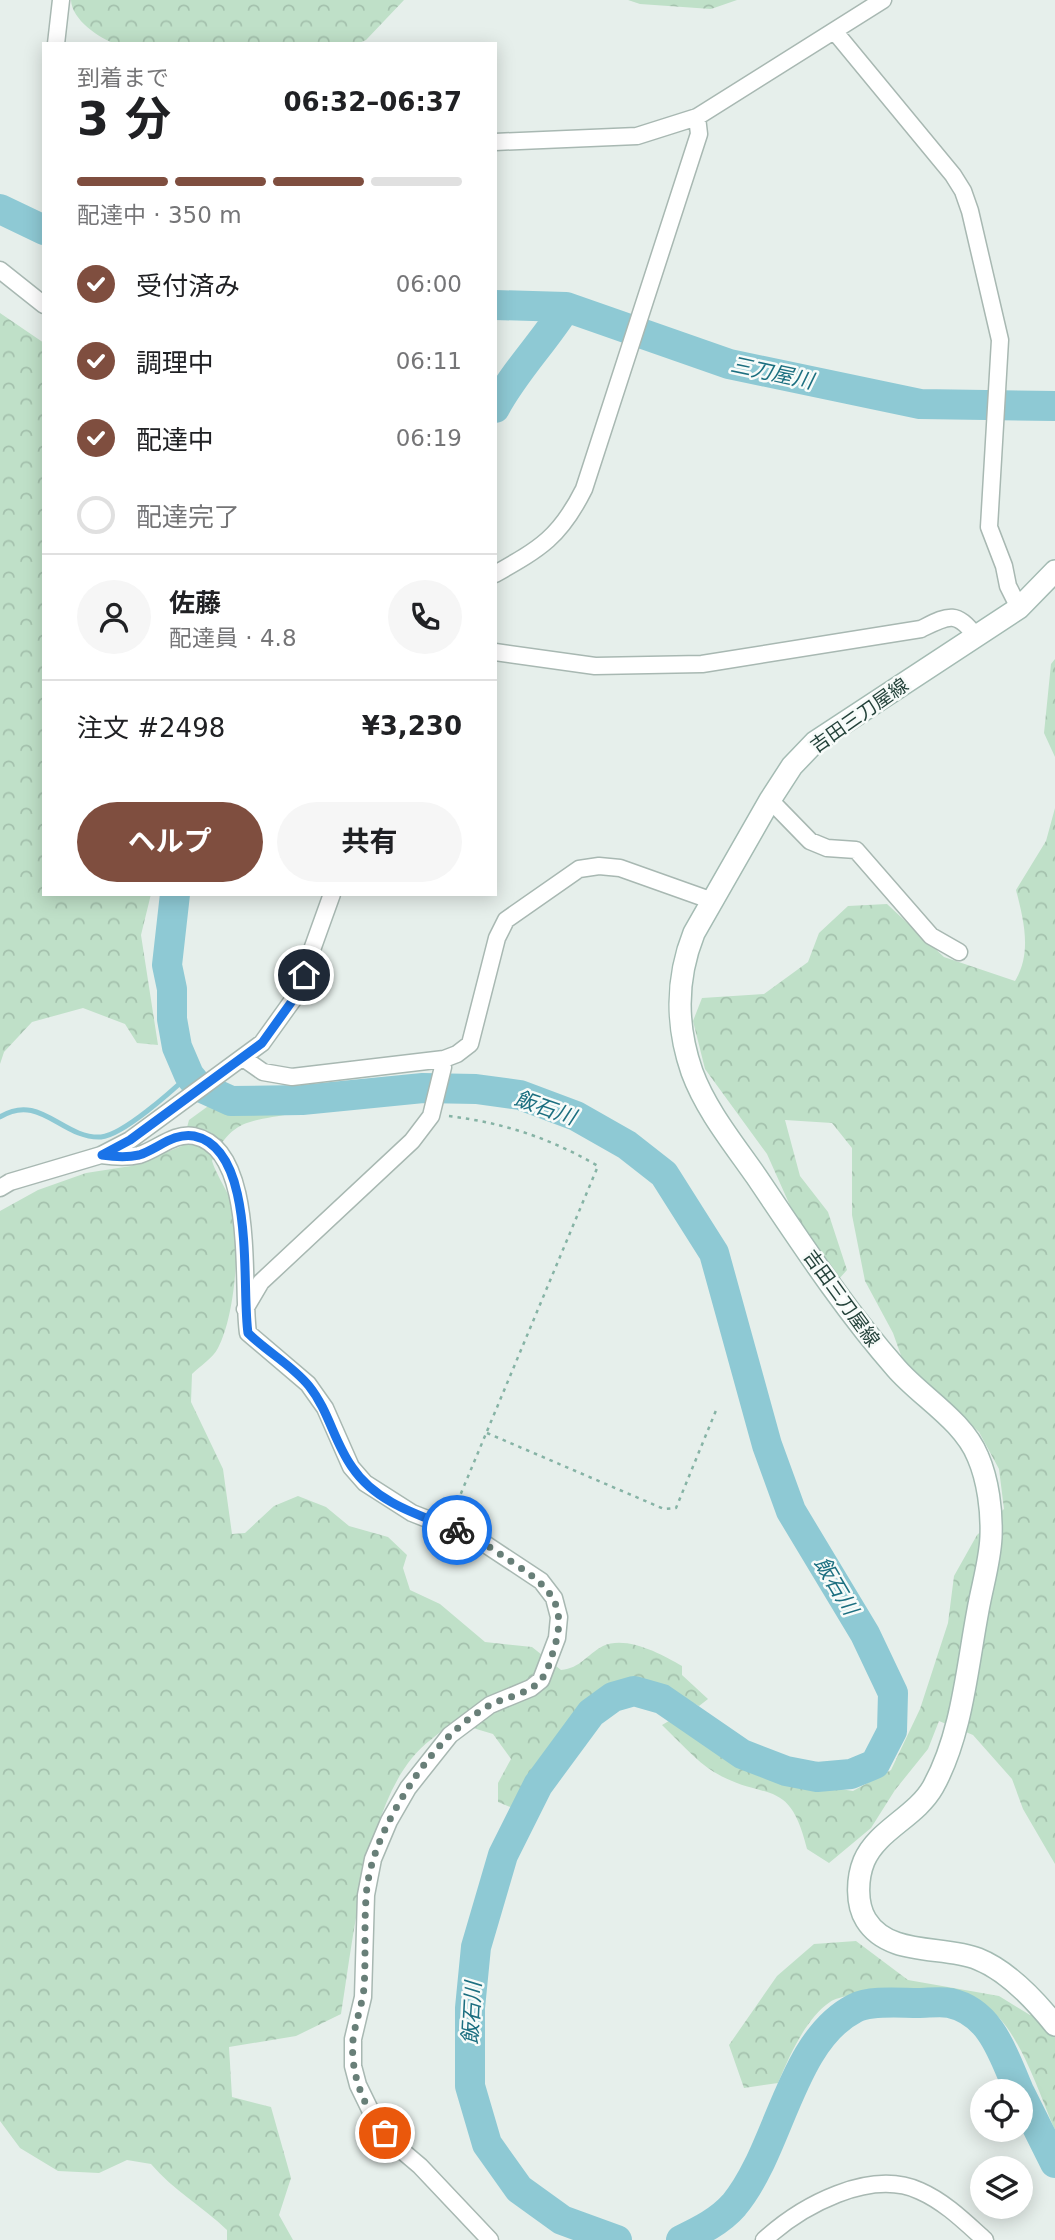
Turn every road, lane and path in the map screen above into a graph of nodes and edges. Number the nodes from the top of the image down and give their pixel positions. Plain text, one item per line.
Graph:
1 (61, 0) edge
2 (883, 0) edge
3 (835, 32) junction
4 (56, 42) edge
5 (696, 117) junction
6 (497, 142) edge
7 (0, 270) edge
8 (42, 303) edge
9 (1055, 571) edge
10 (497, 573) edge
11 (1019, 608) junction
12 (976, 637) junction
13 (497, 652) edge
14 (770, 800) junction
15 (331, 896) edge
16 (710, 900) junction
17 (959, 952) dead end
18 (243, 1058) junction
19 (443, 1067) dead end
20 (432, 1111) junction
21 (102, 1155) junction
22 (0, 1188) edge
23 (244, 1311) junction
24 (718, 1408) dead end
25 (487, 1433) junction
26 (449, 1527) junction
27 (1055, 2025) edge
28 (490, 2240) edge
29 (764, 2240) edge
30 (985, 2240) edge

1 - 4 street
2 - 3 street
3 - 5 street
3 - 11 street
5 - 6 street
5 - 10 street
7 - 8 street
9 - 11 main road, 吉田三刀屋線
11 - 12 main road, 吉田三刀屋線
12 - 13 street
12 - 14 main road, 吉田三刀屋線
14 - 16 main road, 吉田三刀屋線
14 - 17 street
15 - 18 street
16 - 18 street
16 - 27 main road, 吉田三刀屋線
18 - 21 street
19 - 20 street
20 - 23 street
20 - 25 path
21 - 22 street
21 - 23 street
23 - 26 street
24 - 25 path
25 - 26 path
26 - 28 street
29 - 30 street

